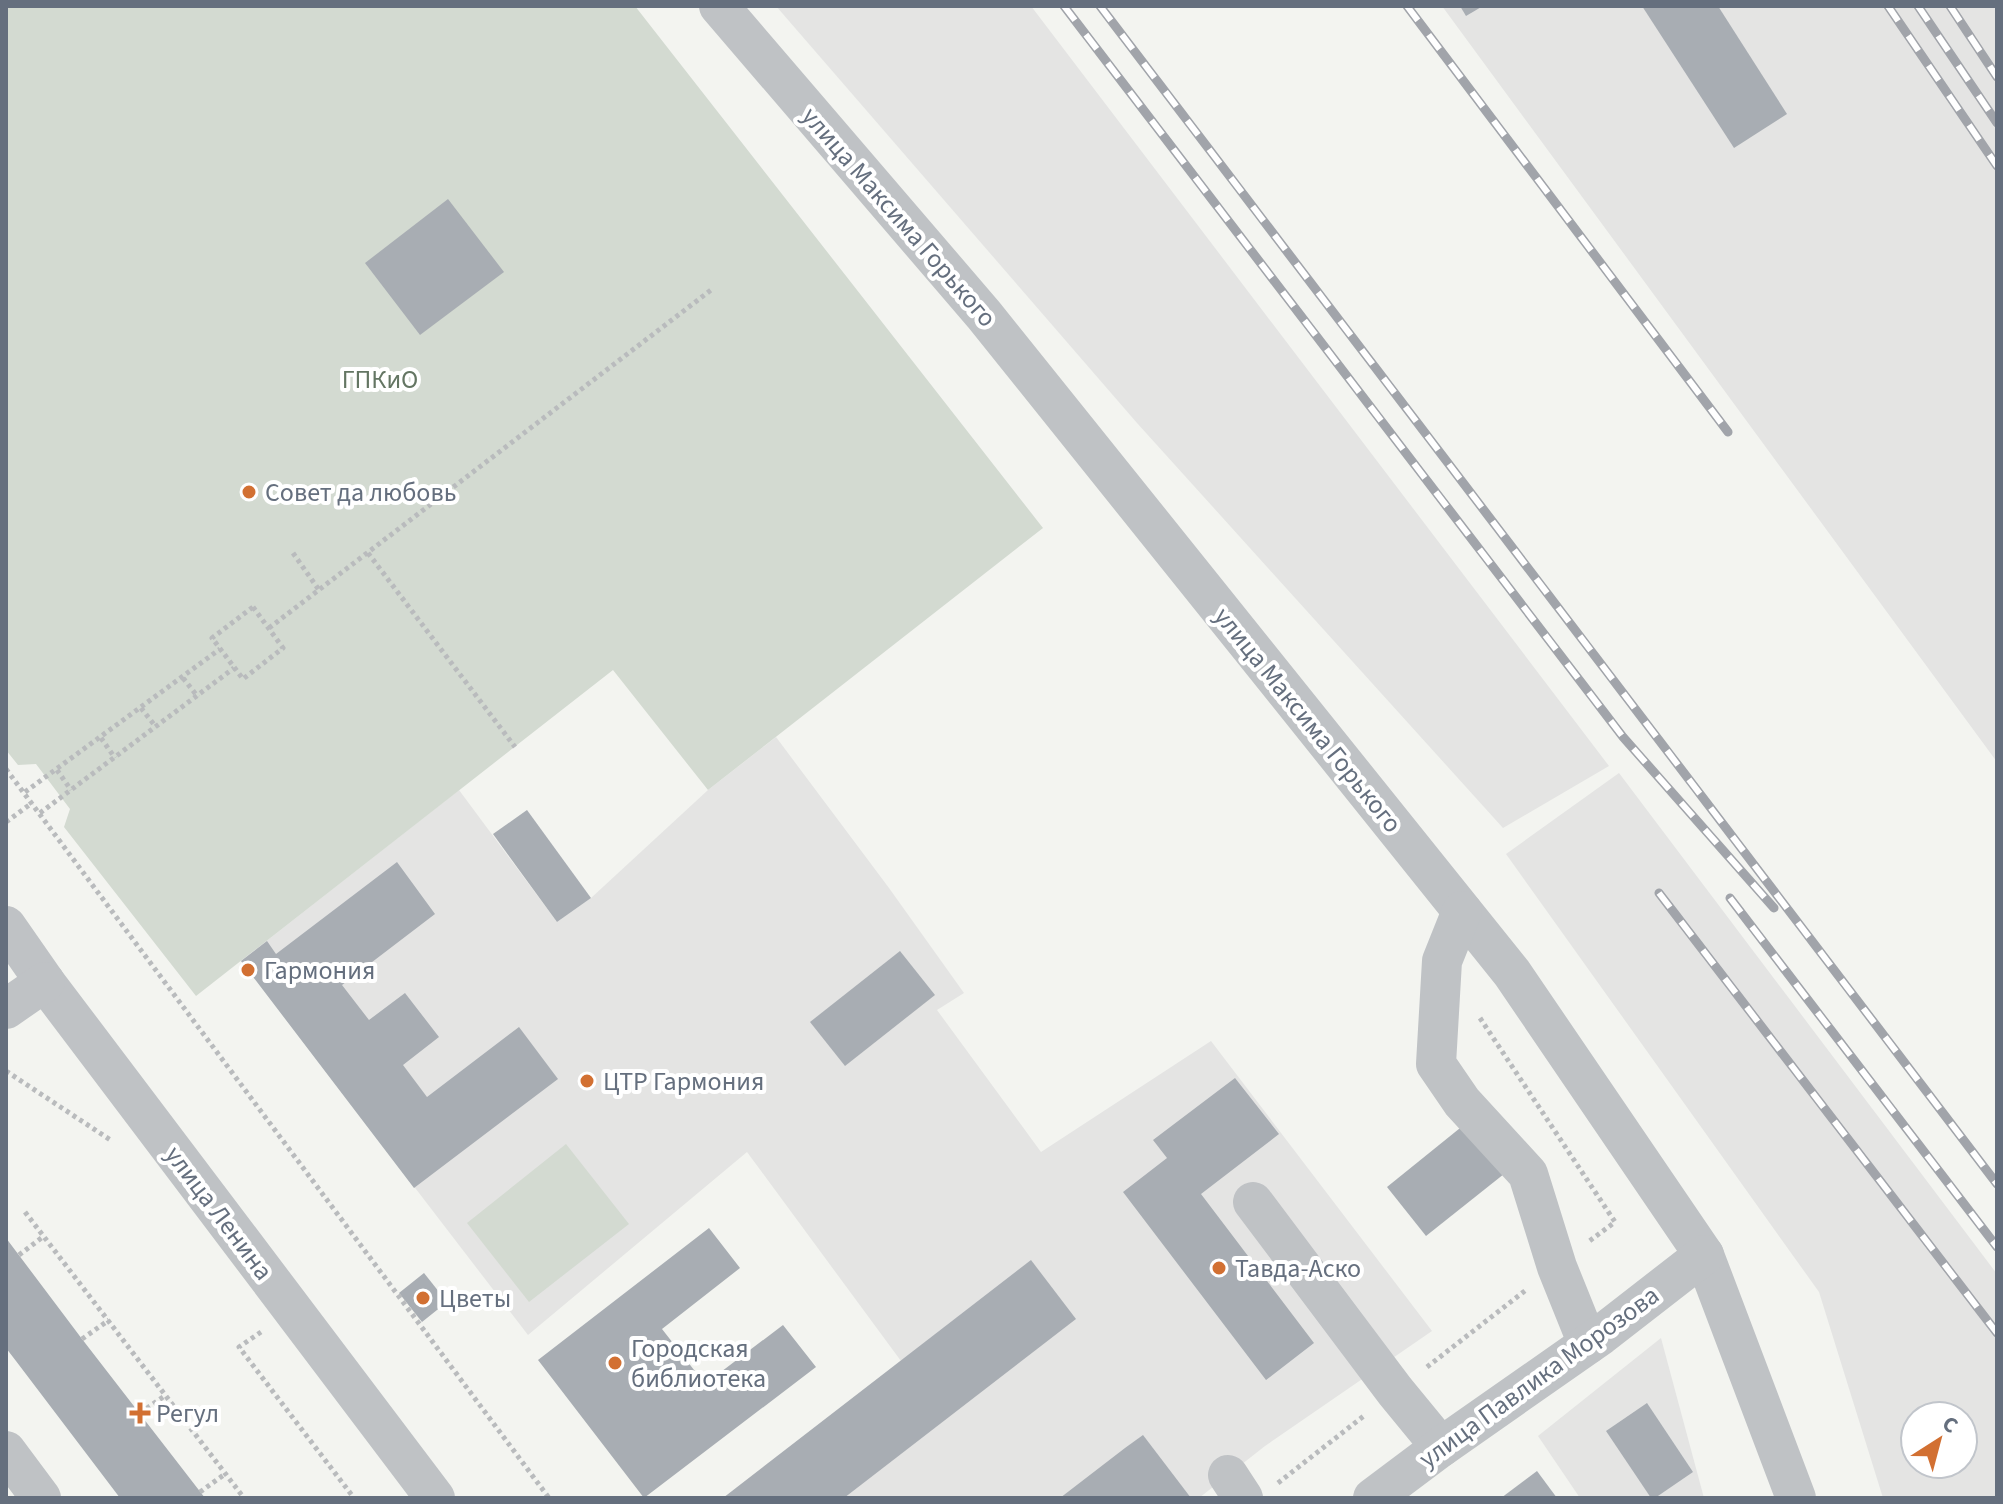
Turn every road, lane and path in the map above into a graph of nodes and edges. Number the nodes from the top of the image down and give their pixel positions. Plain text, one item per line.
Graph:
1 (719, 6) edge
2 (711, 290) dead end
3 (293, 553) dead end
4 (368, 553) junction
5 (319, 590) junction
6 (269, 628) junction
7 (220, 649) junction
8 (234, 668) junction
9 (183, 678) junction
10 (198, 697) junction
11 (141, 708) junction
12 (156, 727) junction
13 (101, 738) junction
14 (515, 747) dead end
15 (115, 758) junction
16 (6, 769) edge
17 (57, 770) junction
18 (71, 790) junction
19 (25, 792) junction
20 (32, 803) junction
21 (40, 813) junction
22 (6, 822) edge
23 (1462, 911) junction
24 (6, 926) edge
25 (45, 982) junction
26 (6, 1009) edge
27 (1476, 1013) dead end
28 (6, 1071) edge
29 (123, 1148) dead end
30 (1253, 1202) dead end
31 (25, 1212) dead end
32 (44, 1236) junction
33 (19, 1255) dead end
34 (1704, 1255) junction
35 (1557, 1267) junction
36 (109, 1320) junction
37 (264, 1330) dead end
38 (82, 1339) dead end
39 (1588, 1344) junction
40 (1395, 1391) junction
41 (166, 1395) junction
42 (140, 1413) dead end
43 (1441, 1447) junction
44 (6, 1451) edge
45 (225, 1474) junction
46 (1247, 1487) edge
47 (200, 1492) dead end
48 (41, 1498) edge
49 (244, 1498) edge
50 (354, 1498) edge
51 (435, 1498) edge
52 (549, 1498) edge
53 (1373, 1498) edge
54 (1796, 1498) edge

1 - 23 street, улица Максима Горького
2 - 4 path
3 - 5 path
4 - 5 path
4 - 14 path
5 - 6 path
6 - 7 path
6 - 8 path
7 - 8 path
7 - 9 path
8 - 10 path
9 - 10 path
9 - 11 path
10 - 12 path
11 - 12 path
11 - 13 path
12 - 15 path
13 - 15 path
13 - 17 path
15 - 18 path
16 - 19 path
17 - 18 path
17 - 19 path
18 - 21 path
19 - 20 path
20 - 21 path
20 - 22 path
21 - 52 path
23 - 34 street, улица Максима Горького
23 - 35 street
24 - 25 street, улица Ленина
25 - 26 street
25 - 51 street, улица Ленина
27 - 35 path
28 - 29 path
30 - 40 street
31 - 32 path
32 - 33 path
32 - 36 path
34 - 39 street, улица Павлика Морозова
34 - 54 street, улица Максима Горького
35 - 39 street
35 - 40 path
36 - 38 path
36 - 41 path
37 - 50 path
39 - 43 street, улица Павлика Морозова
40 - 43 street
40 - 46 path
41 - 42 path
41 - 45 path
43 - 53 street, улица Павлика Морозова
44 - 48 street
45 - 47 path
45 - 49 path

